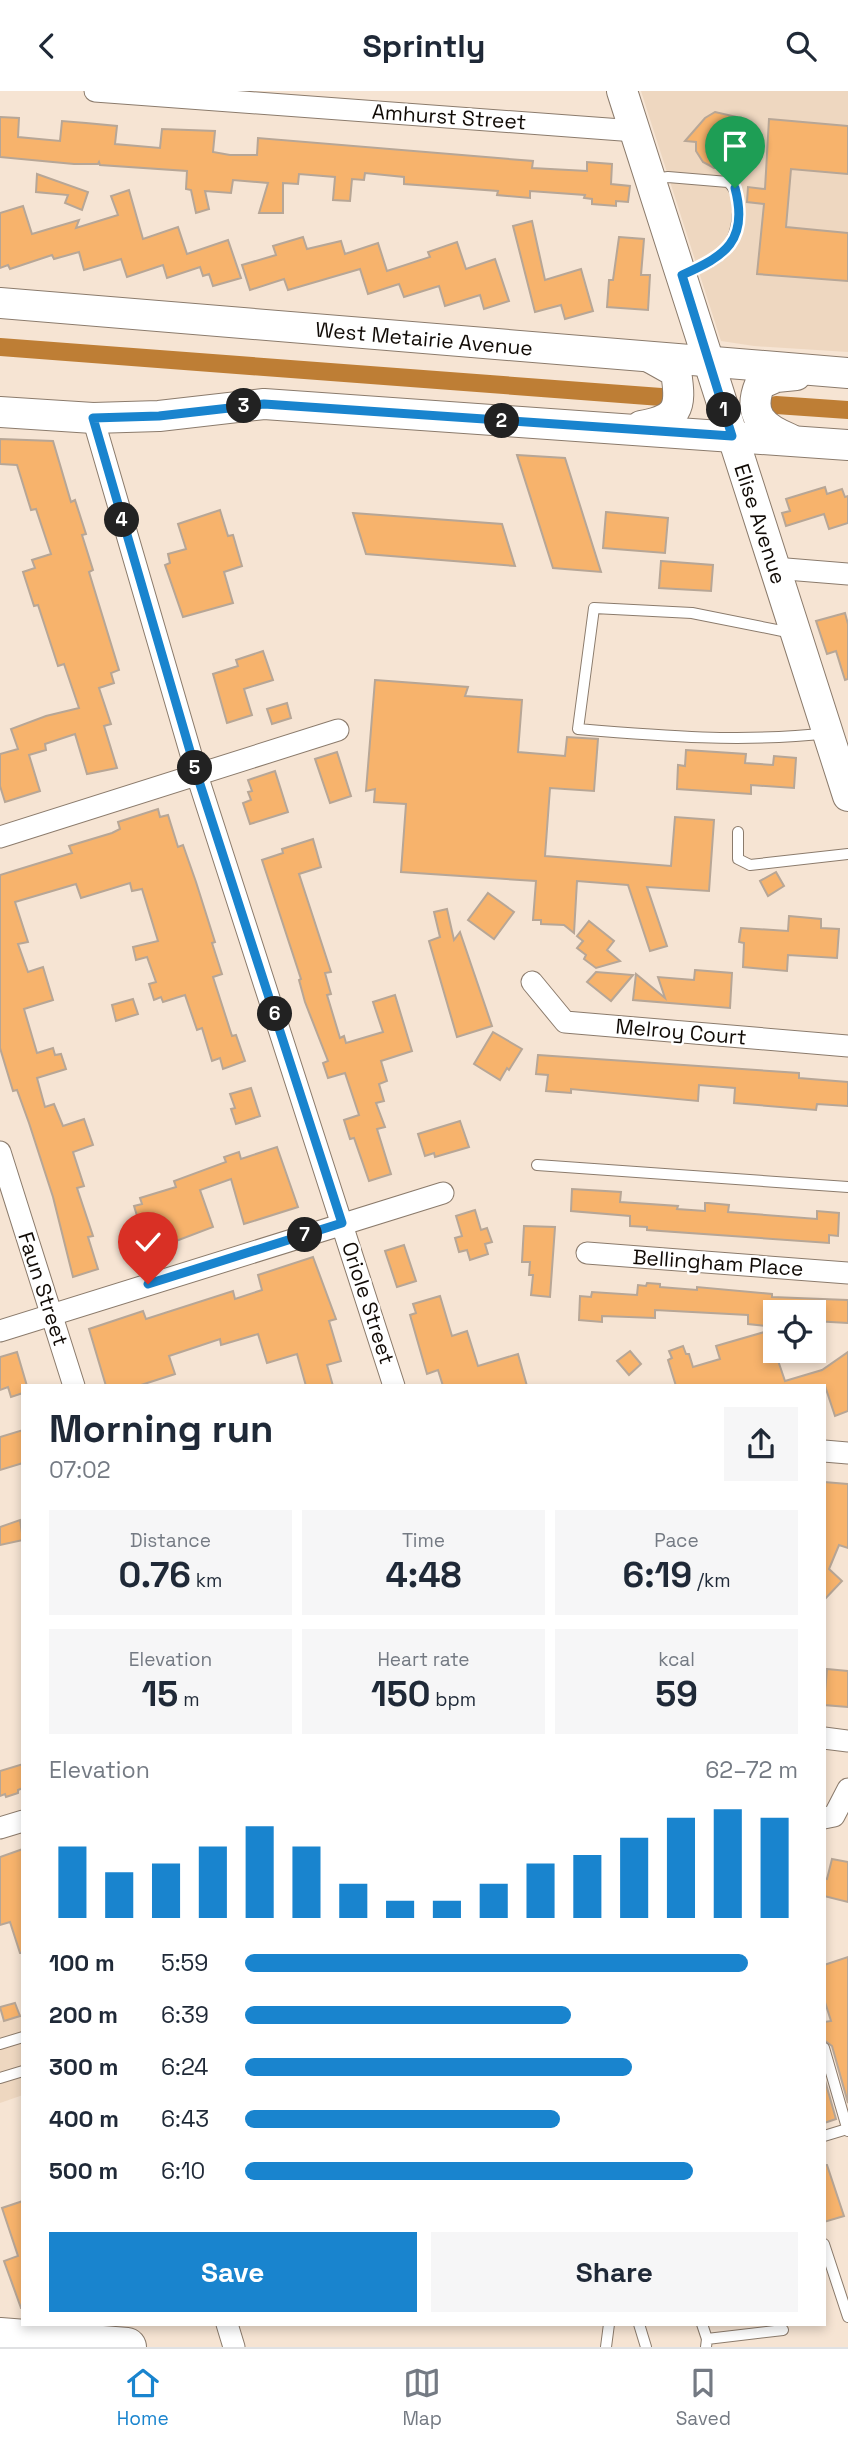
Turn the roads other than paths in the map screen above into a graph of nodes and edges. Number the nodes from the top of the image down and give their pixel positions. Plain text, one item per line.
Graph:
1 (95, 91) edge
2 (622, 91) edge
3 (635, 131) junction
4 (651, 179) junction
5 (682, 275) junction
6 (0, 303) edge
7 (650, 358) junction
8 (711, 363) junction
9 (841, 372) edge
10 (0, 412) edge
11 (93, 418) junction
12 (623, 429) junction
13 (732, 436) junction
14 (795, 441) junction
15 (848, 445) edge
16 (774, 568) junction
17 (848, 574) edge
18 (795, 634) junction
19 (338, 730) dead end
20 (827, 733) junction
21 (197, 775) junction
22 (848, 796) edge
23 (738, 832) dead end
24 (0, 837) edge
25 (848, 854) edge
26 (532, 982) dead end
27 (848, 1046) edge
28 (0, 1152) edge
29 (537, 1165) dead end
30 (848, 1187) edge
31 (443, 1193) dead end
32 (342, 1223) junction
33 (587, 1253) dead end
34 (848, 1273) edge
35 (51, 1314) junction
36 (0, 1331) edge
37 (73, 1384) edge
38 (393, 1384) edge
39 (826, 1451) edge
40 (848, 1453) edge
41 (826, 1738) edge
42 (848, 1741) edge
43 (848, 1789) edge
44 (826, 1818) edge
45 (21, 1822) edge
46 (0, 1828) edge
47 (21, 2038) edge
48 (0, 2044) edge
49 (826, 2055) edge
50 (21, 2072) edge
51 (0, 2078) edge
52 (848, 2130) edge
53 (826, 2136) edge
54 (826, 2250) edge
55 (848, 2317) edge
56 (228, 2326) edge
57 (609, 2326) edge
58 (640, 2326) edge
59 (703, 2326) edge
60 (783, 2330) dead end
61 (0, 2337) edge
62 (707, 2343) edge
63 (127, 2347) edge
64 (234, 2347) edge
65 (606, 2347) edge
66 (646, 2347) edge

1 - 3 street, Amhurst Street
2 - 3 main road, Elise Avenue
3 - 4 main road, Elise Avenue
4 - 5 main road, Elise Avenue
4 - 5 lane
5 - 8 main road, Elise Avenue
6 - 7 main road, West Metairie Avenue
7 - 8 main road, West Metairie Avenue
7 - 12 main road
8 - 9 main road, West Metairie Avenue
8 - 13 main road, Elise Avenue
9 - 14 main road
10 - 11 main road
11 - 12 main road
11 - 21 street, Oriole Street
12 - 13 main road
13 - 14 main road
13 - 16 main road, Elise Avenue
14 - 15 main road
16 - 17 street
16 - 18 main road, Elise Avenue
18 - 20 main road, Elise Avenue
18 - 20 lane
19 - 21 street
20 - 22 main road, Elise Avenue
21 - 24 street
21 - 32 street, Oriole Street
23 - 25 lane
26 - 27 street, Melroy Court
28 - 35 street, Faun Street
29 - 30 lane
31 - 32 street
32 - 35 street
32 - 38 street, Oriole Street
33 - 34 street, Bellingham Place
35 - 36 street
35 - 37 street, Faun Street
39 - 40 street
41 - 42 street
43 - 44 street
45 - 46 street
47 - 48 lane
49 - 52 lane
50 - 51 lane
52 - 53 lane
54 - 55 lane
56 - 64 street
57 - 65 lane
58 - 66 lane
59 - 62 lane
60 - 62 lane
61 - 63 highway

